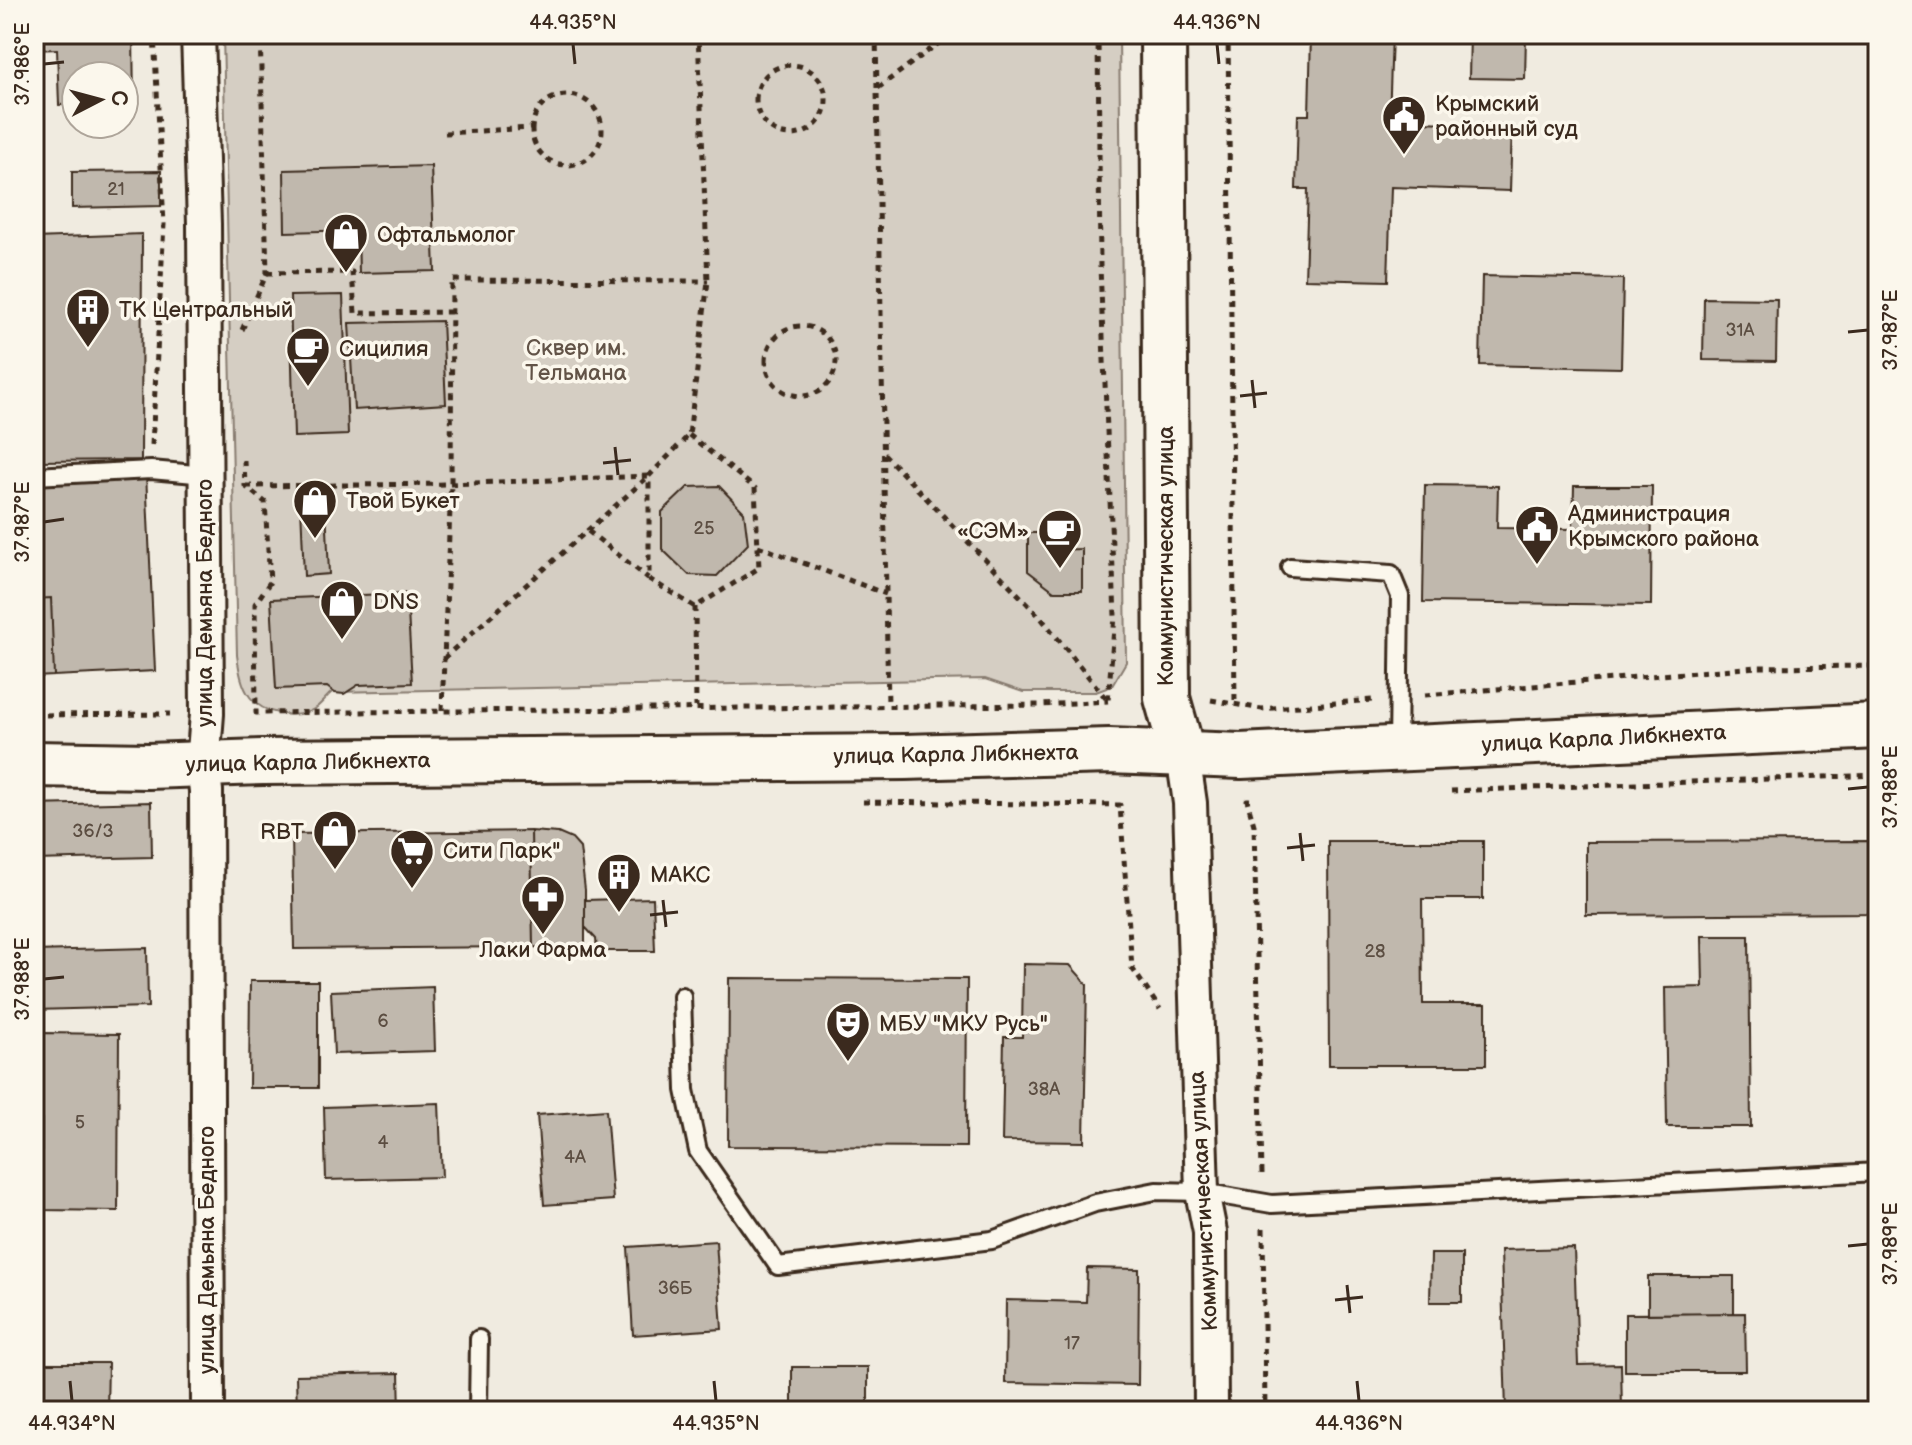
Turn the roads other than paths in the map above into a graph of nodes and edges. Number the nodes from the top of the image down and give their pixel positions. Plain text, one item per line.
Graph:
1 (198, 34) edge
2 (1163, 34) edge
3 (206, 475) junction
4 (34, 476) edge
5 (1290, 567) dead end
6 (1878, 726) edge
7 (1398, 749) junction
8 (1183, 755) junction
9 (34, 764) edge
10 (203, 765) junction
11 (682, 996) dead end
12 (1878, 1172) edge
13 (1202, 1192) junction
14 (479, 1339) dead end
15 (208, 1411) edge
16 (478, 1411) edge
17 (1211, 1411) edge

1 - 3 street, улица Демьяна Бедного
2 - 8 main road, Коммунистическая улица
3 - 4 lane
3 - 10 street, улица Демьяна Бедного
5 - 7 lane
6 - 7 main road, улица Карла Либкнехта
7 - 8 main road, улица Карла Либкнехта
8 - 10 main road, улица Карла Либкнехта
8 - 13 street, Коммунистическая улица
9 - 10 main road, улица Карла Либкнехта
10 - 15 street, улица Демьяна Бедного
11 - 13 lane
12 - 13 lane
13 - 17 street, Коммунистическая улица
14 - 16 lane

